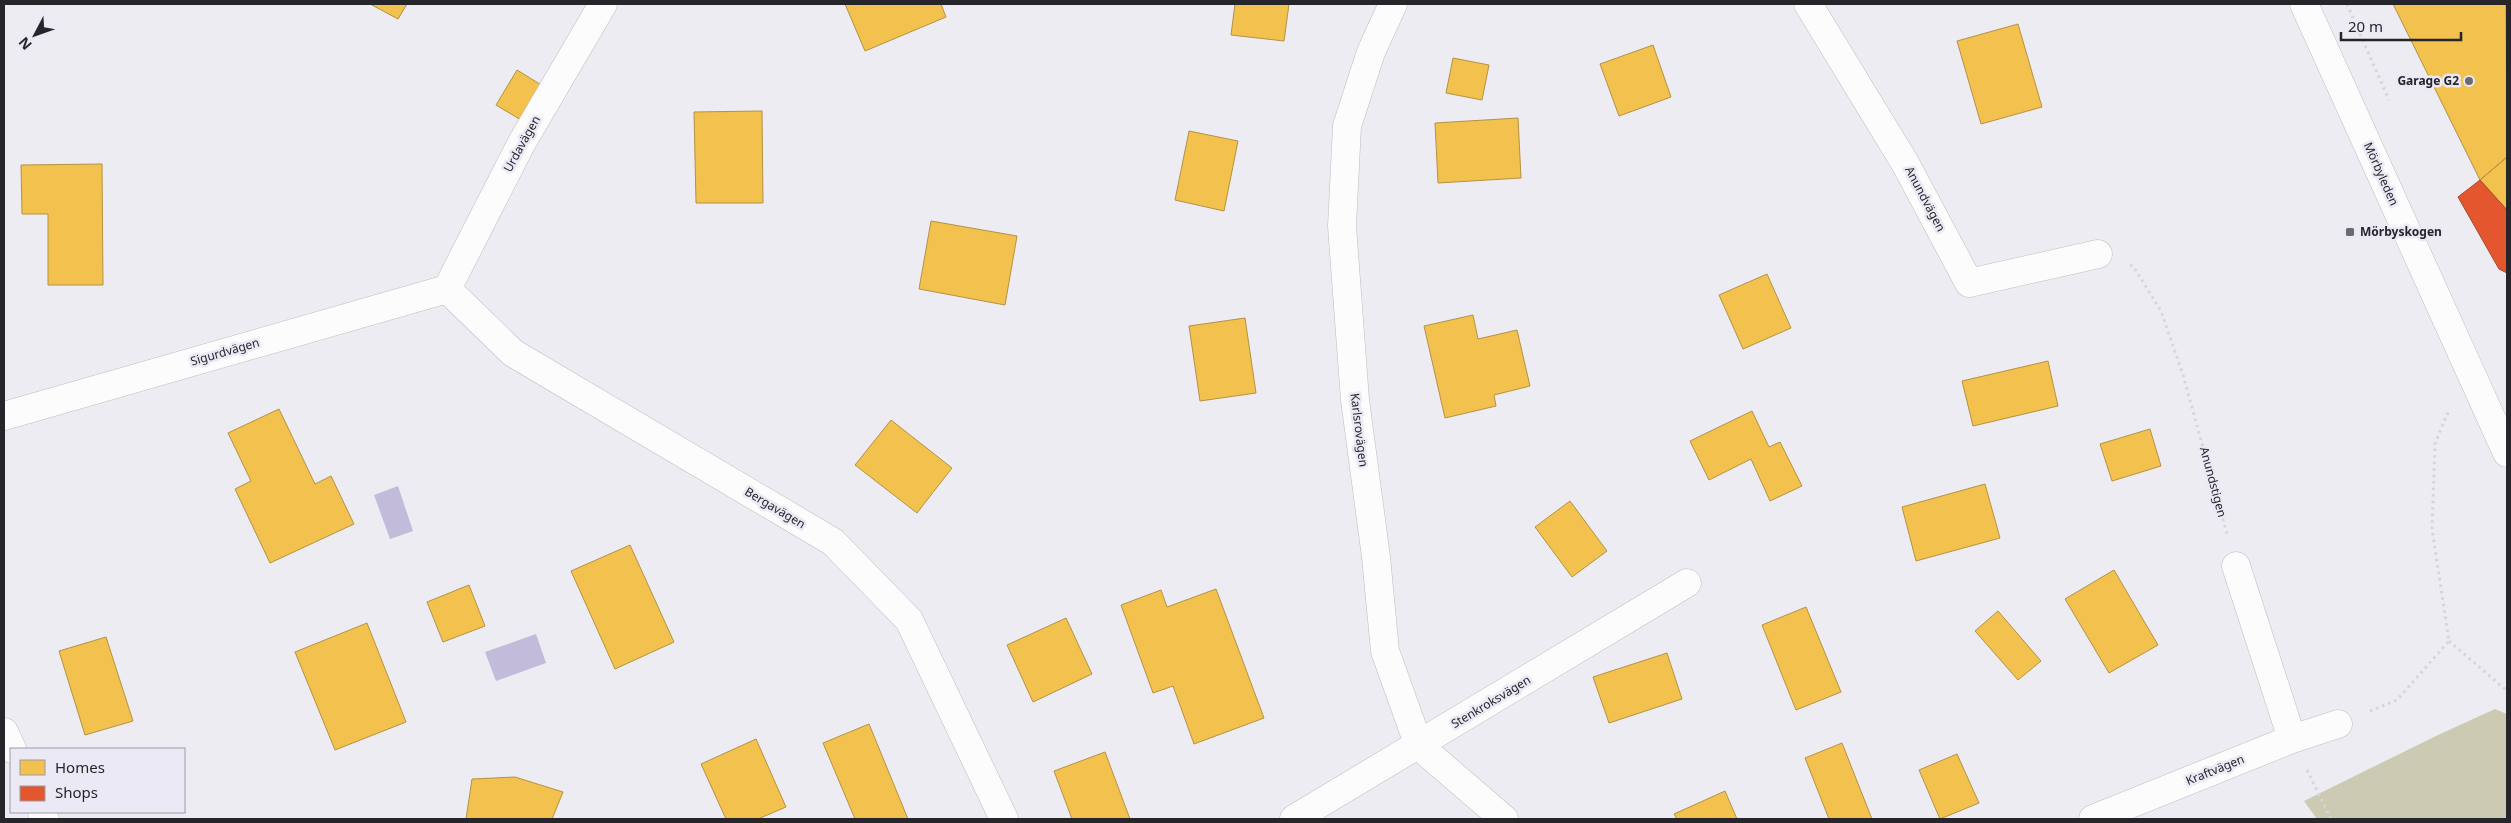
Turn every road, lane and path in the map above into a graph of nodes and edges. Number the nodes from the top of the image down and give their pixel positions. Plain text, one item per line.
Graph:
1 (603, 4) edge
2 (1392, 4) edge
3 (1808, 4) edge
4 (2304, 4) edge
5 (2098, 254) joint
6 (447, 289) junction
7 (2481, 396) junction
8 (4, 416) edge
9 (2507, 453) edge
10 (2236, 566) joint
11 (1687, 583) dead end
12 (2449, 641) junction
13 (2507, 690) edge
14 (2338, 724) joint
15 (4, 732) edge
16 (2292, 739) junction
17 (1419, 746) junction
18 (12, 748) edge
19 (1004, 819) edge
20 (1294, 819) edge
21 (1504, 819) edge
22 (2093, 819) edge
23 (2331, 819) edge

1 - 6 street, Urdavägen
2 - 17 street, Karlsrovägen
3 - 5 street, Anundvägen
4 - 7 street, Mörbyleden
5 - 10 path, Anundstigen
6 - 8 street, Sigurdvägen
6 - 19 street, Bergavägen
7 - 9 street, Mörbyleden
7 - 12 path
10 - 16 street
11 - 17 street, Stenkroksvägen
12 - 13 path
12 - 14 path
14 - 16 street, Kraftvägen
15 - 18 street
16 - 22 street, Kraftvägen
16 - 23 path
17 - 20 street, Stenkroksvägen
17 - 21 street, Karlsrovägen

